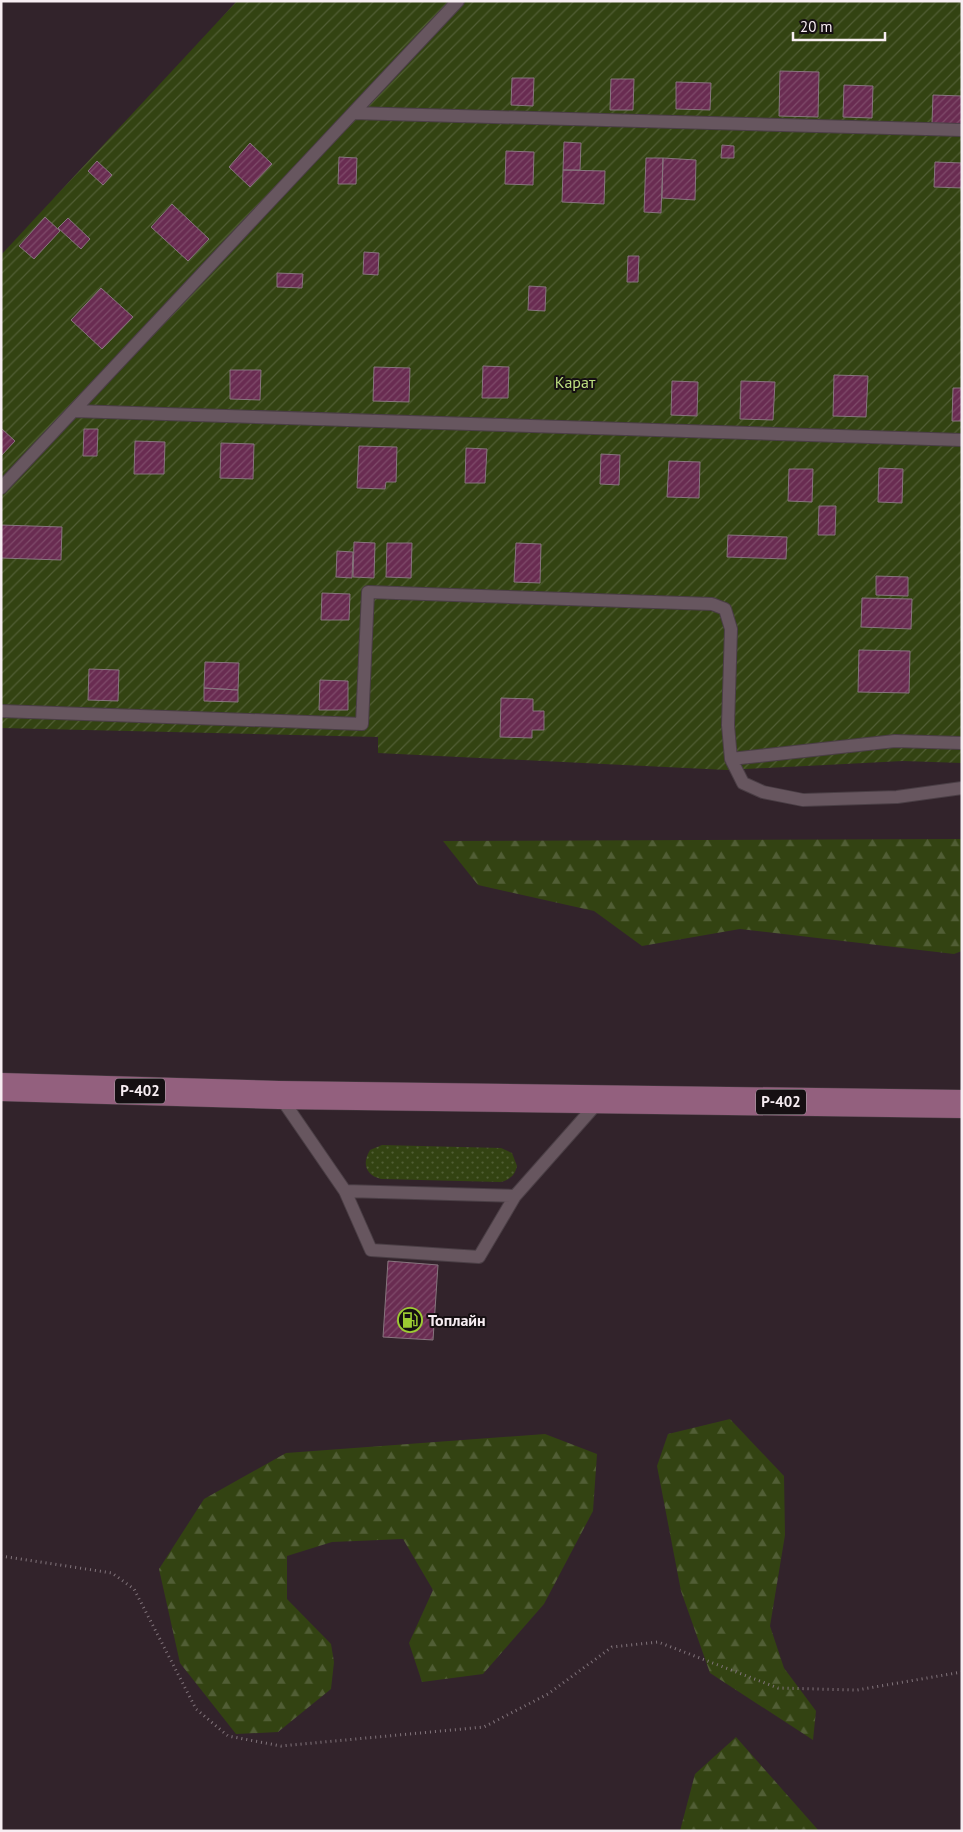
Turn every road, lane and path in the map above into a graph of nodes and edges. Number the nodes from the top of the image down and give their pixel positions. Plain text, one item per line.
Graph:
1 (458, 1) edge
2 (353, 113) junction
3 (962, 130) edge
4 (74, 410) junction
5 (962, 440) edge
6 (1, 488) edge
7 (1, 711) edge
8 (962, 743) edge
9 (731, 759) junction
10 (962, 788) edge
11 (1, 1088) edge
12 (279, 1095) junction
13 (601, 1100) junction
14 (962, 1104) edge
15 (345, 1191) junction
16 (516, 1196) junction
17 (1, 1556) edge
18 (962, 1672) edge

1 - 2 lane
2 - 3 lane
2 - 4 lane
4 - 5 lane
4 - 6 lane
7 - 9 lane
8 - 9 lane
9 - 10 lane
11 - 12 main road, Р-402
12 - 13 main road, Р-402
12 - 15 lane
13 - 14 main road, Р-402
13 - 16 lane
15 - 16 lane
15 - 16 lane
17 - 18 path

